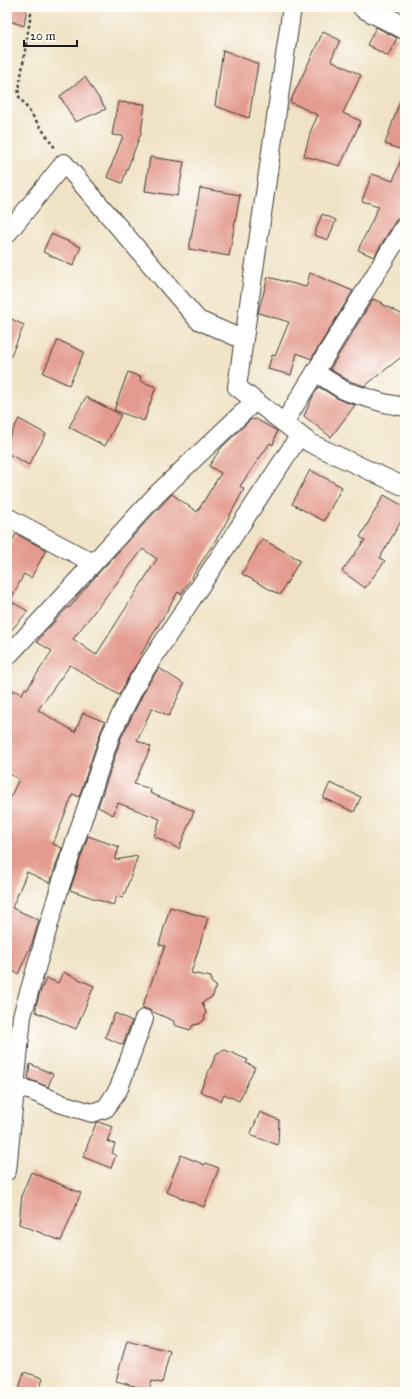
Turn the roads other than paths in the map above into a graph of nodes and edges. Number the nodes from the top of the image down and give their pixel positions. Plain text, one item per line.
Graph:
1 (292, 7) edge
2 (364, 7) edge
3 (405, 28) edge
4 (405, 226) edge
5 (7, 234) edge
6 (244, 340) junction
7 (315, 372) junction
8 (255, 401) junction
9 (405, 407) edge
10 (284, 423) junction
11 (300, 435) junction
12 (405, 487) edge
13 (7, 516) edge
14 (93, 563) junction
15 (7, 657) edge
16 (14, 1012) edge
17 (144, 1019) dead end
18 (7, 1040) edge
19 (15, 1087) junction
20 (7, 1171) edge

1 - 6 street
2 - 3 street
4 - 7 street
5 - 6 street
6 - 8 street
7 - 9 street
7 - 10 street
8 - 10 street
8 - 14 street
10 - 11 street
11 - 12 street
11 - 16 street
13 - 14 street
14 - 15 street
16 - 18 street
16 - 19 street
17 - 19 street
19 - 20 street

